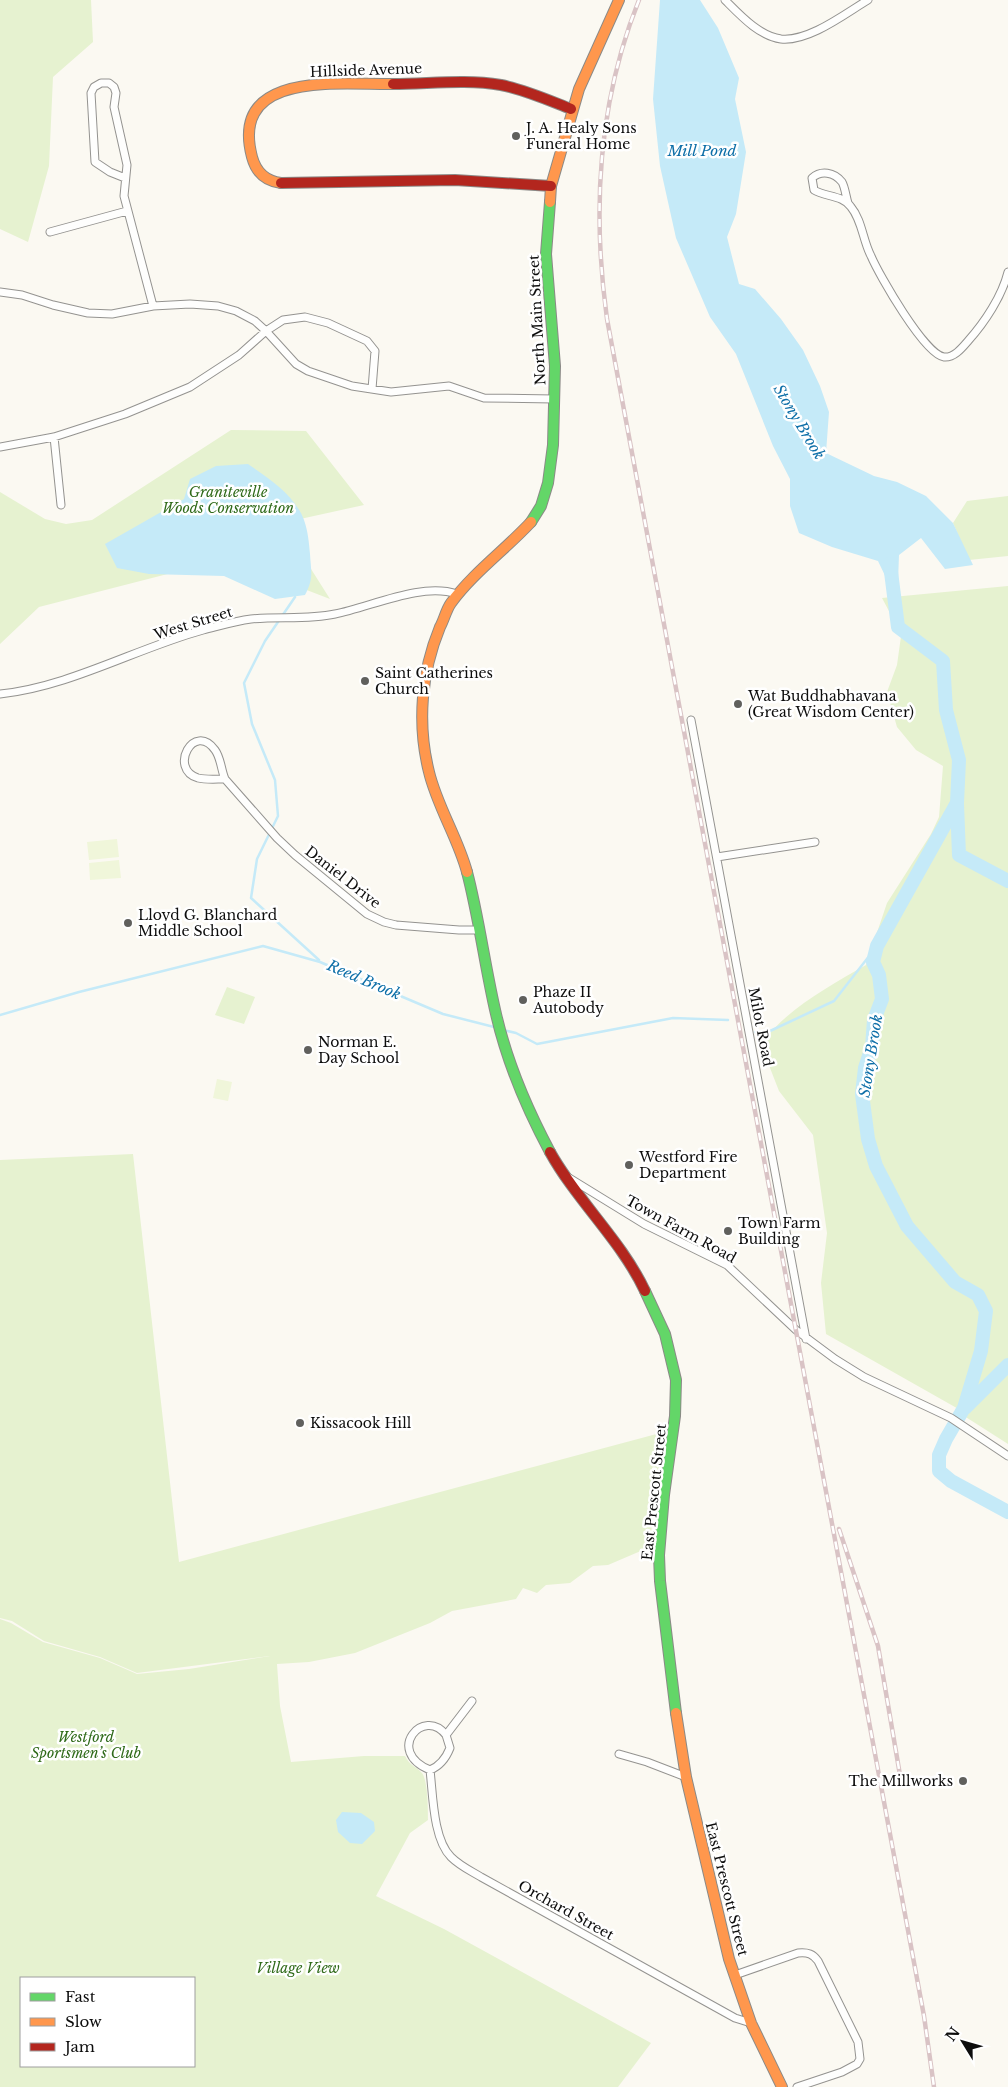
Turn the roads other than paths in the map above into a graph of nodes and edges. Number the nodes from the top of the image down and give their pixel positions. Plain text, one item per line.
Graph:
1 (619, 0) edge
2 (725, 0) edge
3 (868, 0) edge
4 (572, 109) junction
5 (125, 178) junction
6 (551, 186) junction
7 (848, 203) junction
8 (127, 211) junction
9 (50, 232) dead end
10 (1008, 272) edge
11 (0, 292) edge
12 (153, 306) junction
13 (266, 330) junction
14 (372, 389) junction
15 (554, 399) junction
16 (54, 437) junction
17 (0, 447) edge
18 (61, 505) dead end
19 (457, 594) junction
20 (0, 694) edge
21 (691, 720) dead end
22 (225, 779) junction
23 (815, 842) dead end
24 (716, 857) junction
25 (479, 930) junction
26 (563, 1175) junction
27 (806, 1339) junction
28 (1008, 1456) edge
29 (472, 1701) dead end
30 (446, 1735) junction
31 (620, 1754) dead end
32 (430, 1770) junction
33 (686, 1777) junction
34 (735, 1975) junction
35 (752, 2023) junction
36 (782, 2087) edge
37 (797, 2087) edge

1 - 4 main road, North Main Street
2 - 3 street
4 - 6 main road, North Main Street
4 - 6 main road, Hillside Avenue
5 - 5 street
5 - 8 street
6 - 15 main road, North Main Street
7 - 7 street
7 - 10 street
8 - 9 street
8 - 12 street
11 - 12 street
12 - 13 street
13 - 14 street
13 - 14 street
13 - 16 street
14 - 15 street
15 - 19 main road, North Main Street
16 - 17 street
16 - 18 street
19 - 20 street, West Street
19 - 25 main road, North Main Street
21 - 24 street, Milot Road
22 - 22 street, Daniel Drive
22 - 25 street, Daniel Drive
23 - 24 street
24 - 27 street, Milot Road
25 - 26 main road, East Prescott Street
26 - 27 street, Town Farm Road
26 - 33 main road, East Prescott Street
27 - 28 street, Town Farm Road
29 - 30 street
30 - 32 street
30 - 32 street
31 - 33 street
32 - 35 street, Orchard Street
33 - 34 main road, East Prescott Street
34 - 35 main road, East Prescott Street
34 - 37 street
35 - 36 main road, East Prescott Street

